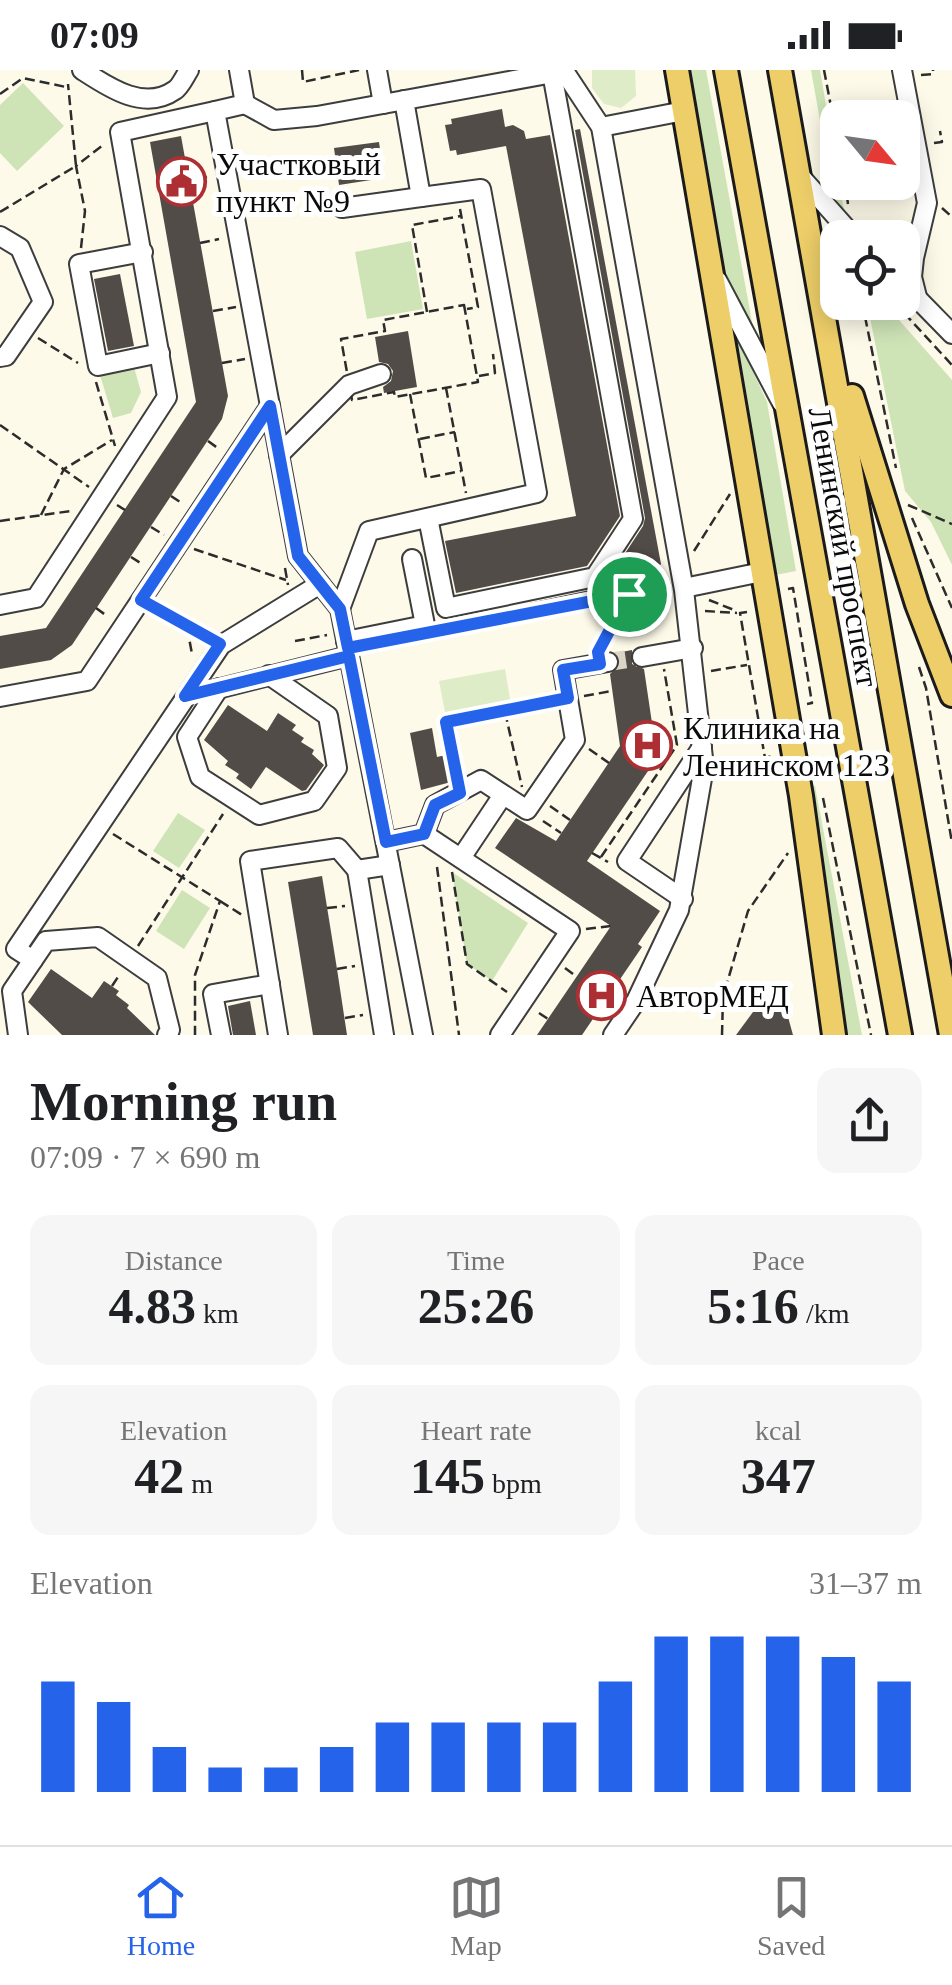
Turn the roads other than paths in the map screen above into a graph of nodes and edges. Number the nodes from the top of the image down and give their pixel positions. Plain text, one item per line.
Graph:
1 (190, 70) edge
2 (240, 70) edge
3 (377, 70) edge
4 (677, 70) edge
5 (726, 70) edge
6 (780, 70) edge
7 (560, 72) edge
8 (908, 73) edge
9 (77, 74) edge
10 (404, 100) junction
11 (245, 104) junction
12 (384, 104) junction
13 (684, 110) junction
14 (215, 111) junction
15 (601, 126) junction
16 (800, 176) junction
17 (421, 197) junction
18 (342, 208) dead end
19 (839, 220) edge
20 (920, 233) edge
21 (0, 236) edge
22 (143, 252) junction
23 (708, 262) junction
24 (820, 285) edge
25 (920, 301) edge
26 (826, 320) edge
27 (828, 320) edge
28 (952, 334) edge
29 (160, 354) junction
30 (0, 357) edge
31 (381, 374) dead end
32 (270, 406) junction
33 (787, 414) junction
34 (279, 455) junction
35 (428, 518) junction
36 (412, 559) dead end
37 (762, 572) junction
38 (320, 584) junction
39 (678, 587) junction
40 (0, 605) edge
41 (340, 609) junction
42 (343, 643) junction
43 (693, 648) junction
44 (642, 657) tunnel mouth
45 (604, 663) tunnel mouth
46 (269, 676) junction
47 (218, 688) junction
48 (952, 695) edge
49 (185, 696) junction
50 (0, 697) edge
51 (702, 747) junction
52 (503, 795) junction
53 (424, 834) junction
54 (386, 842) junction
55 (461, 858) junction
56 (390, 866) junction
57 (356, 870) junction
58 (682, 899) junction
59 (33, 960) junction
60 (270, 984) junction
61 (18, 1035) edge
62 (167, 1035) edge
63 (222, 1035) edge
64 (278, 1035) edge
65 (384, 1035) edge
66 (423, 1035) edge
67 (500, 1035) edge
68 (612, 1035) edge
69 (834, 1035) edge
70 (900, 1035) edge
71 (951, 1035) edge

1 - 9 street
2 - 11 street
3 - 12 street
4 - 13 main road
5 - 33 main road, Ленинский проспект
6 - 16 main road, Ленинский проспект
7 - 10 street
7 - 15 street
7 - 35 street
8 - 20 street
10 - 12 street
10 - 17 street
11 - 12 street
11 - 14 street
13 - 15 street
13 - 23 main road
14 - 22 street
14 - 32 street
15 - 39 street
16 - 19 street
16 - 24 main road, Ленинский проспект
17 - 18 street
17 - 35 street
21 - 30 street
22 - 29 street
22 - 29 street
23 - 33 street
23 - 37 main road
25 - 28 street
26 - 71 main road, Ленинский проспект
27 - 48 main road
29 - 40 street
31 - 34 street
32 - 34 street
32 - 50 street
33 - 70 main road, Ленинский проспект
34 - 38 street
35 - 41 street
36 - 42 street
37 - 39 street
37 - 69 main road
38 - 41 street
38 - 49 street
39 - 43 street
41 - 42 street
42 - 46 street
42 - 54 street
43 - 44 street
43 - 51 street
45 - 52 street
46 - 47 street
46 - 47 street
47 - 49 street
49 - 59 street
51 - 58 street
51 - 58 street
52 - 53 street
52 - 55 street
53 - 54 street
53 - 55 street
54 - 56 street
55 - 67 street
56 - 57 street
56 - 66 street
57 - 60 street
57 - 65 street
58 - 68 street
59 - 61 street
59 - 62 street
60 - 63 street
60 - 64 street

